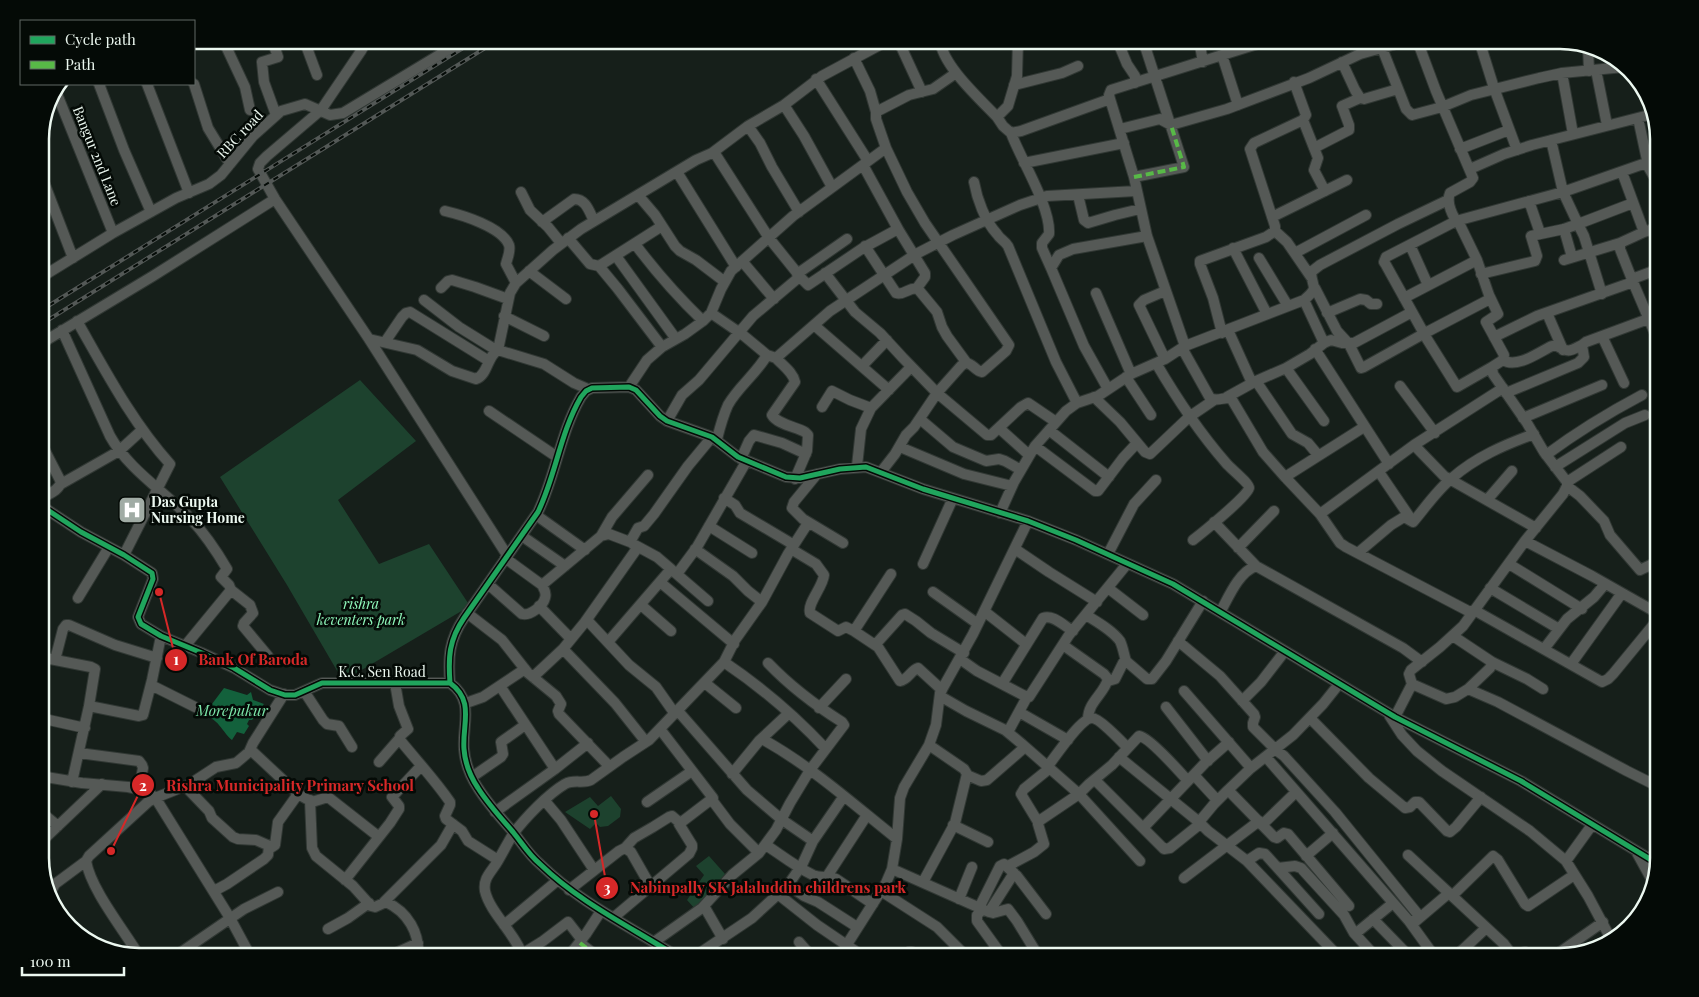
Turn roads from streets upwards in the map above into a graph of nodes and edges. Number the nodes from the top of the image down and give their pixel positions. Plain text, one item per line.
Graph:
1 (226, 49) edge
2 (275, 49) edge
3 (307, 49) edge
4 (363, 49) edge
5 (449, 49) edge
6 (872, 49) edge
7 (902, 49) edge
8 (944, 49) edge
9 (1018, 49) edge
10 (1121, 49) edge
11 (1146, 49) edge
12 (1201, 49) edge
13 (1243, 49) edge
14 (1378, 49) edge
15 (1382, 49) edge
16 (1420, 49) edge
17 (1483, 49) edge
18 (1589, 54) edge
19 (1222, 56) junction
20 (854, 58) junction
21 (1203, 62) junction
22 (1342, 62) junction
23 (1078, 66) dead end
24 (1615, 68) edge
25 (1592, 70) junction
26 (956, 73) junction
27 (1562, 73) junction
28 (317, 75) dead end
29 (1154, 77) junction
30 (816, 79) junction
31 (1294, 82) junction
32 (1135, 83) junction
33 (99, 85) edge
34 (147, 85) edge
35 (194, 85) edge
36 (1014, 85) junction
37 (1494, 88) junction
38 (1398, 89) junction
39 (922, 92) junction
40 (59, 98) edge
41 (1360, 98) junction
42 (1110, 100) junction
43 (784, 105) junction
44 (1238, 105) junction
45 (1442, 107) junction
46 (250, 110) dead end
47 (321, 110) junction
48 (876, 112) junction
49 (276, 115) junction
50 (1647, 116) edge
51 (997, 117) junction
52 (1638, 118) junction
53 (1304, 120) junction
54 (1607, 125) junction
55 (748, 126) junction
56 (1171, 126) junction
57 (1120, 129) junction
58 (1510, 130) junction
59 (1011, 133) junction
60 (1573, 134) junction
61 (1551, 140) junction
62 (1124, 143) junction
63 (886, 148) junction
64 (1314, 148) junction
65 (1460, 149) junction
66 (1517, 150) junction
67 (714, 152) junction
68 (866, 163) junction
69 (1024, 163) junction
70 (1646, 163) junction
71 (230, 164) junction
72 (1650, 169) edge
73 (1470, 170) junction
74 (677, 172) junction
75 (1622, 172) junction
76 (1134, 177) junction
77 (1347, 180) dead end
78 (974, 182) dead end
79 (832, 187) junction
80 (1325, 190) junction
81 (1136, 191) junction
82 (521, 192) dead end
83 (1563, 192) junction
84 (189, 193) junction
85 (49, 195) edge
86 (638, 195) junction
87 (1078, 195) junction
88 (275, 198) junction
89 (1040, 198) junction
90 (1448, 200) junction
91 (1529, 201) junction
92 (1633, 203) junction
93 (1140, 209) junction
94 (445, 211) dead end
95 (151, 212) junction
96 (799, 212) junction
97 (1366, 216) dead end
98 (1272, 218) junction
99 (988, 220) junction
100 (594, 221) junction
101 (1456, 221) junction
102 (542, 222) junction
103 (1578, 224) junction
104 (662, 226) junction
105 (898, 229) junction
106 (1564, 229) junction
107 (1650, 230) edge
108 (1275, 231) junction
109 (1644, 232) junction
110 (113, 233) junction
111 (1540, 233) junction
112 (1147, 236) junction
113 (769, 238) junction
114 (847, 239) dead end
115 (565, 241) junction
116 (938, 243) junction
117 (1620, 243) junction
118 (635, 244) junction
119 (1410, 245) junction
120 (865, 246) junction
121 (1233, 248) junction
122 (1589, 251) junction
123 (1295, 253) junction
124 (616, 256) junction
125 (913, 256) junction
126 (73, 258) junction
127 (1259, 258) dead end
128 (1477, 260) junction
129 (739, 264) junction
130 (599, 266) junction
131 (1050, 268) junction
132 (529, 271) junction
133 (49, 273) edge
134 (825, 273) junction
135 (1650, 273) edge
136 (1482, 274) junction
137 (799, 276) junction
138 (884, 276) junction
139 (1312, 277) junction
140 (1632, 280) junction
141 (725, 282) junction
142 (516, 283) junction
143 (1428, 285) junction
144 (441, 288) dead end
145 (917, 288) junction
146 (1315, 288) junction
147 (1166, 291) junction
148 (1096, 293) dead end
149 (1602, 294) junction
150 (1404, 298) junction
151 (1490, 298) junction
152 (508, 299) junction
153 (566, 299) dead end
154 (424, 300) dead end
155 (774, 300) junction
156 (846, 300) junction
157 (1304, 300) junction
158 (1377, 304) dead end
159 (1288, 306) junction
160 (1412, 312) junction
161 (711, 313) junction
162 (1327, 313) junction
163 (1547, 313) junction
164 (1267, 314) junction
165 (504, 316) junction
166 (1650, 318) edge
167 (1647, 319) junction
168 (77, 321) junction
169 (703, 321) junction
170 (814, 325) junction
171 (1650, 325) edge
172 (62, 330) junction
173 (738, 332) junction
174 (1225, 332) junction
175 (1425, 333) junction
176 (544, 336) dead end
177 (1602, 336) junction
178 (49, 338) edge
179 (1494, 338) junction
180 (369, 339) junction
181 (676, 339) junction
182 (887, 340) junction
183 (385, 342) junction
184 (1349, 344) junction
185 (1582, 345) junction
186 (1319, 346) junction
187 (662, 347) junction
188 (1183, 347) junction
189 (497, 350) junction
190 (1563, 350) junction
191 (771, 357) junction
192 (1503, 360) junction
193 (489, 361) junction
194 (1161, 361) junction
195 (966, 362) junction
196 (862, 366) junction
197 (911, 367) junction
198 (1492, 367) junction
199 (1286, 368) junction
200 (1129, 376) junction
201 (1254, 382) junction
202 (1624, 383) dead end
203 (1602, 385) dead end
204 (1400, 386) dead end
205 (630, 387) junction
206 (588, 389) junction
207 (1108, 389) junction
208 (890, 390) junction
209 (1504, 391) junction
210 (937, 393) junction
211 (1642, 395) dead end
212 (1094, 397) junction
213 (1227, 398) junction
214 (1214, 400) junction
215 (1077, 403) junction
216 (822, 407) dead end
217 (872, 408) junction
218 (489, 411) dead end
219 (1646, 415) dead end
220 (1151, 416) dead end
221 (1189, 417) junction
222 (1523, 418) junction
223 (920, 419) junction
224 (667, 421) junction
225 (1324, 421) dead end
226 (1052, 426) junction
227 (1364, 427) junction
228 (999, 428) junction
229 (142, 430) junction
230 (1435, 433) junction
231 (1534, 434) junction
232 (714, 438) junction
233 (1137, 443) junction
234 (1414, 445) junction
235 (900, 447) junction
236 (1621, 447) dead end
237 (119, 451) junction
238 (1032, 451) junction
239 (806, 454) junction
240 (1318, 455) junction
241 (1546, 455) junction
242 (558, 457) junction
243 (49, 459) edge
244 (744, 460) junction
245 (1389, 464) junction
246 (857, 466) junction
247 (1555, 467) junction
248 (1021, 470) junction
249 (1512, 470) dead end
250 (881, 472) junction
251 (1379, 472) junction
252 (817, 474) junction
253 (648, 475) dead end
254 (1109, 477) junction
255 (1285, 477) junction
256 (795, 479) junction
257 (1156, 480) dead end
258 (1450, 480) junction
259 (61, 484) junction
260 (1567, 484) junction
261 (1012, 486) junction
262 (158, 490) junction
263 (49, 494) edge
264 (724, 498) junction
265 (953, 498) junction
266 (1488, 500) junction
267 (49, 511) edge
268 (1274, 511) dead end
269 (1000, 513) junction
270 (1320, 514) junction
271 (536, 515) junction
272 (1028, 521) junction
273 (1214, 522) junction
274 (1413, 522) junction
275 (808, 523) junction
276 (709, 526) junction
277 (1536, 528) junction
278 (522, 536) junction
279 (602, 536) junction
280 (1193, 540) dead end
281 (1525, 541) junction
282 (843, 543) dead end
283 (634, 545) junction
284 (109, 547) junction
285 (792, 547) junction
286 (1238, 548) junction
287 (695, 549) junction
288 (1015, 549) junction
289 (585, 550) junction
290 (1356, 552) junction
291 (752, 553) dead end
292 (1108, 554) junction
293 (124, 555) junction
294 (506, 557) junction
295 (923, 564) dead end
296 (1127, 564) junction
297 (1509, 564) junction
298 (565, 566) junction
299 (1256, 566) junction
300 (1650, 566) edge
301 (674, 572) junction
302 (891, 574) dead end
303 (660, 582) junction
304 (488, 584) junction
305 (1605, 584) junction
306 (542, 585) junction
307 (1108, 588) junction
308 (1490, 588) junction
309 (231, 590) junction
310 (933, 592) dead end
311 (1622, 593) junction
312 (78, 598) dead end
313 (708, 601) dead end
314 (1203, 601) junction
315 (762, 602) junction
316 (1097, 602) junction
317 (640, 605) junction
318 (539, 606) junction
319 (1582, 609) junction
320 (1650, 609) edge
321 (984, 611) junction
322 (1473, 611) junction
323 (1221, 612) junction
324 (467, 613) junction
325 (1086, 615) junction
326 (1143, 616) dead end
327 (587, 620) junction
328 (978, 624) junction
329 (1559, 629) junction
330 (1650, 629) edge
331 (671, 631) dead end
332 (854, 631) junction
333 (1073, 631) junction
334 (161, 636) junction
335 (1453, 636) junction
336 (571, 639) junction
337 (1178, 641) junction
338 (608, 642) junction
339 (734, 644) junction
340 (1026, 644) junction
341 (876, 645) junction
342 (1063, 645) junction
343 (185, 646) junction
344 (563, 649) junction
345 (1544, 649) junction
346 (1285, 651) junction
347 (268, 656) dead end
348 (962, 656) junction
349 (49, 658) edge
350 (157, 658) junction
351 (55, 660) junction
352 (1126, 661) junction
353 (724, 662) junction
354 (1422, 662) junction
355 (1492, 662) junction
356 (768, 663) dead end
357 (1571, 664) junction
358 (525, 669) junction
359 (533, 677) junction
360 (846, 679) dead end
361 (1108, 680) junction
362 (395, 683) junction
363 (450, 683) junction
364 (705, 683) junction
365 (1002, 684) junction
366 (1340, 684) junction
367 (1412, 684) junction
368 (151, 686) junction
369 (500, 686) junction
370 (1468, 689) junction
371 (1543, 689) dead end
372 (304, 691) junction
373 (1184, 691) dead end
374 (941, 693) junction
375 (284, 694) junction
376 (1027, 697) junction
377 (1242, 701) junction
378 (466, 703) junction
379 (89, 706) junction
380 (195, 707) dead end
381 (1166, 707) dead end
382 (736, 708) dead end
383 (820, 708) junction
384 (677, 712) junction
385 (1019, 712) junction
386 (789, 713) junction
387 (1391, 715) junction
388 (1088, 718) junction
389 (1310, 718) junction
390 (49, 720) edge
391 (525, 725) junction
392 (84, 728) junction
393 (660, 730) junction
394 (1008, 732) junction
395 (399, 739) junction
396 (762, 739) junction
397 (1068, 740) junction
398 (646, 742) junction
399 (1229, 742) junction
400 (588, 743) junction
401 (929, 745) junction
402 (1025, 746) junction
403 (1128, 747) junction
404 (352, 748) dead end
405 (825, 748) junction
406 (1276, 750) junction
407 (249, 752) junction
408 (80, 753) junction
409 (1119, 757) junction
410 (1266, 757) junction
411 (1208, 761) junction
412 (379, 762) dead end
413 (420, 766) junction
414 (609, 766) junction
415 (1049, 767) junction
416 (1251, 768) junction
417 (555, 769) junction
418 (692, 770) junction
419 (810, 770) junction
420 (732, 774) junction
421 (967, 775) junction
422 (472, 777) junction
423 (49, 778) edge
424 (1191, 778) junction
425 (1095, 780) junction
426 (72, 782) junction
427 (1650, 782) edge
428 (102, 784) junction
429 (185, 786) junction
430 (139, 789) junction
431 (1228, 790) junction
432 (1296, 792) junction
433 (298, 794) junction
434 (1078, 794) junction
435 (844, 796) junction
436 (1481, 797) junction
437 (155, 798) junction
438 (310, 800) junction
439 (712, 800) junction
440 (1171, 800) junction
441 (1217, 800) junction
442 (545, 801) junction
443 (647, 802) dead end
444 (495, 812) junction
445 (867, 815) junction
446 (49, 818) edge
447 (782, 819) junction
448 (679, 822) junction
449 (1038, 822) junction
450 (1200, 823) junction
451 (1260, 823) junction
452 (453, 824) junction
453 (953, 825) junction
454 (1592, 825) junction
455 (58, 826) junction
456 (1144, 828) junction
457 (1333, 833) junction
458 (49, 834) edge
459 (514, 834) junction
460 (379, 836) junction
461 (897, 838) junction
462 (813, 841) junction
463 (988, 842) dead end
464 (1226, 844) junction
465 (269, 846) junction
466 (625, 848) junction
467 (763, 849) junction
468 (1636, 850) junction
469 (1408, 855) dead end
470 (1306, 856) junction
471 (1650, 859) edge
472 (498, 860) junction
473 (86, 861) junction
474 (1140, 861) dead end
475 (1248, 861) junction
476 (1566, 861) junction
477 (972, 867) dead end
478 (801, 868) junction
479 (1278, 868) junction
480 (892, 869) junction
481 (1011, 869) junction
482 (594, 870) junction
483 (1648, 873) edge
484 (1574, 875) junction
485 (826, 878) junction
486 (1184, 878) dead end
487 (345, 880) junction
488 (558, 880) junction
489 (922, 882) junction
490 (788, 885) junction
491 (54, 886) edge
492 (651, 886) junction
493 (569, 890) junction
494 (214, 891) junction
495 (881, 891) junction
496 (278, 892) dead end
497 (779, 895) junction
498 (1451, 895) junction
499 (959, 899) junction
500 (384, 902) junction
501 (368, 903) junction
502 (1393, 903) junction
503 (873, 904) junction
504 (704, 906) junction
505 (1349, 906) dead end
506 (983, 909) junction
507 (601, 911) junction
508 (1046, 914) dead end
509 (1320, 914) dead end
510 (1420, 917) junction
511 (230, 918) junction
512 (613, 918) junction
513 (1373, 918) junction
514 (1409, 921) junction
515 (1602, 922) junction
516 (504, 925) junction
517 (857, 927) junction
518 (1486, 928) junction
519 (328, 929) dead end
520 (1355, 934) junction
521 (1608, 934) edge
522 (723, 939) junction
523 (581, 941) junction
524 (654, 942) junction
525 (799, 942) dead end
526 (418, 943) junction
527 (847, 945) junction
528 (1566, 947) edge
529 (134, 948) edge
530 (187, 948) edge
531 (247, 948) edge
532 (407, 948) edge
533 (418, 948) edge
534 (518, 948) edge
535 (532, 948) edge
536 (575, 948) edge
537 (588, 948) edge
538 (664, 948) edge
539 (708, 948) edge
540 (804, 948) edge
541 (845, 948) edge
542 (851, 948) edge
543 (958, 948) edge
544 (996, 948) edge
545 (1033, 948) edge
546 (1330, 948) edge
547 (1368, 948) edge
548 (1401, 948) edge
549 (1425, 948) edge
550 (1465, 948) edge
551 (1507, 948) edge

1 - 46 street
2 - 49 street
3 - 28 street
4 - 47 street
5 - 47 street, RBC road
6 - 20 street
7 - 39 street
8 - 26 street
9 - 36 street
10 - 32 street
11 - 29 street
12 - 21 street
13 - 19 street
14 - 22 street
15 - 38 street
16 - 45 street
17 - 37 street
18 - 25 street
19 - 21 street
19 - 44 street
20 - 30 street
20 - 48 street
21 - 29 street
22 - 31 street
22 - 41 street
23 - 36 street
24 - 25 street
25 - 27 street
25 - 54 street
26 - 39 street
26 - 51 street
27 - 37 street
27 - 60 street
29 - 32 street
29 - 56 street
30 - 43 street
30 - 68 street
31 - 44 street
31 - 53 street
32 - 42 street
33 - 95 street
34 - 84 street
35 - 71 street
36 - 51 street
37 - 45 street
37 - 58 street
38 - 41 street
38 - 45 street
39 - 48 street
40 - 110 street, Bangur 2nd Lane
41 - 64 street
42 - 57 street
42 - 59 street
43 - 55 street
43 - 79 street
44 - 56 street
45 - 65 street
47 - 49 street, RBC road
47 - 88 street
48 - 63 street
49 - 71 street, RBC road
50 - 52 street
51 - 59 street
52 - 54 street
52 - 70 street
53 - 64 street
53 - 98 street
54 - 60 street
55 - 67 street
55 - 96 street
56 - 57 street
56 - 76 street
57 - 62 street
58 - 65 street
58 - 66 street
59 - 69 street
60 - 61 street
61 - 66 street
61 - 83 street
62 - 69 street
62 - 76 street
63 - 68 street
63 - 116 street
64 - 80 street
65 - 73 street
66 - 73 street
67 - 74 street
67 - 113 street
68 - 79 street
68 - 105 street
69 - 89 street
70 - 72 street
70 - 75 street
71 - 84 street, RBC road
73 - 90 street
74 - 86 street
74 - 129 street
75 - 83 street
75 - 92 street
76 - 81 street
77 - 80 street
78 - 99 street
79 - 96 street
80 - 98 street
81 - 87 street
81 - 93 street
82 - 102 street
83 - 91 street
83 - 103 street
84 - 95 street, RBC road
85 - 126 street
86 - 100 street
86 - 104 street
87 - 89 street
87 - 93 street
88 - 168 street
88 - 180 street
89 - 99 street
89 - 131 street
90 - 101 street
90 - 139 street
91 - 101 street
91 - 111 street
92 - 103 street
92 - 109 street
93 - 112 street
94 - 142 street
95 - 110 street, RBC road
96 - 113 street
97 - 123 street
98 - 108 street
99 - 116 street
99 - 215 street
100 - 102 street
100 - 115 street
101 - 119 street
101 - 128 street
102 - 115 street
103 - 106 street
103 - 122 street
104 - 118 street
104 - 141 street
105 - 120 street
105 - 125 street
106 - 111 street
106 - 122 street
107 - 109 street
108 - 121 street
108 - 123 street
109 - 117 street
110 - 126 street, RBC road
111 - 136 street
112 - 131 street
112 - 147 street
113 - 129 street
113 - 137 street
114 - 137 street
115 - 130 street
115 - 132 street
116 - 125 street
116 - 195 street
117 - 122 street
117 - 140 street
118 - 124 street
118 - 169 street
119 - 143 street
119 - 150 street
120 - 134 street
120 - 138 street
121 - 164 street
121 - 174 street
122 - 149 street
123 - 139 street
124 - 130 street
124 - 181 street
125 - 138 street
125 - 145 street
126 - 133 street, RBC road
127 - 159 street
128 - 136 street
128 - 143 street
129 - 141 street
129 - 155 street
130 - 187 street
131 - 207 street
132 - 142 street
132 - 153 street
134 - 137 street
134 - 156 street
135 - 140 street
136 - 151 street
137 - 155 street
138 - 145 street
138 - 156 street
139 - 146 street
140 - 149 street
140 - 167 street
141 - 161 street
142 - 152 street
143 - 150 street
144 - 152 street
145 - 195 street
146 - 157 street
146 - 162 street
147 - 188 street
147 - 194 street
148 - 200 street
149 - 163 street
150 - 160 street
151 - 175 street
151 - 179 street
152 - 165 street
154 - 189 street
155 - 173 street
156 - 170 street
156 - 182 street
157 - 159 street
157 - 186 street
158 - 162 street
159 - 164 street
160 - 175 street
160 - 184 street
161 - 169 street
161 - 173 street
162 - 184 street
163 - 179 street
163 - 190 street
164 - 174 street
165 - 176 street
165 - 189 street
166 - 167 street
167 - 171 street
167 - 177 street
168 - 172 street
168 - 229 street
169 - 181 street
170 - 191 street
170 - 196 street
172 - 178 street
172 - 237 street
173 - 191 street
173 - 224 street
174 - 188 street
174 - 201 street
175 - 184 street
175 - 198 street
177 - 185 street
177 - 202 street
179 - 192 street
180 - 183 street
180 - 294 street
181 - 187 street
182 - 196 street
182 - 197 street
183 - 193 street
183 - 193 street
184 - 186 street
185 - 190 street
185 - 209 street
186 - 199 street
186 - 227 street
187 - 205 street
188 - 194 street
188 - 214 street
189 - 193 street
189 - 206 street
190 - 192 street
191 - 232 street
191 - 239 street
192 - 198 street
194 - 200 street
194 - 221 street
195 - 210 street
196 - 208 street
197 - 208 street
197 - 210 street
198 - 209 street
199 - 201 street
199 - 225 street
200 - 207 street
200 - 220 street
201 - 213 street
201 - 240 street
203 - 222 street
204 - 230 street
205 - 206 street
205 - 224 street
206 - 242 street
207 - 212 street
208 - 217 street
209 - 222 street
209 - 230 street
210 - 223 street
210 - 228 street
211 - 241 street
212 - 215 street
212 - 233 street
213 - 214 street
213 - 255 street
214 - 221 street
215 - 226 street
216 - 217 street
217 - 246 street
218 - 242 street
219 - 247 street
221 - 233 street
221 - 273 street
222 - 231 street
223 - 235 street
223 - 248 street
224 - 232 street
226 - 228 street
226 - 238 street
226 - 254 street
227 - 240 street
227 - 245 street
228 - 238 street
229 - 237 street
229 - 262 street
230 - 234 street
231 - 241 street
231 - 258 street
232 - 244 street
232 - 283 street
233 - 254 street
234 - 245 street
234 - 258 street
235 - 250 street
235 - 261 street
236 - 260 street
237 - 259 street
237 - 262 street
238 - 248 street
238 - 254 street
239 - 244 street
239 - 256 street
240 - 255 street
241 - 247 street
242 - 271 street
243 - 259 street
244 - 256 street
244 - 264 street
245 - 251 street
246 - 250 street
246 - 252 street
247 - 260 street
248 - 261 street
249 - 266 street
250 - 265 street
251 - 270 street
251 - 274 street
252 - 256 street
252 - 275 street
253 - 279 street
255 - 270 street
257 - 292 street
258 - 266 street
258 - 274 street
259 - 263 street
260 - 277 street
260 - 300 street
261 - 269 street
262 - 293 street
262 - 309 street
264 - 276 street
264 - 285 street
265 - 269 street
265 - 295 street
266 - 277 street
267 - 284 street
268 - 286 street
269 - 272 street
270 - 290 street
271 - 278 street
271 - 289 street
272 - 288 street
272 - 292 street
273 - 280 street
273 - 286 street
274 - 290 street
275 - 282 street
275 - 285 street
276 - 287 street
276 - 291 street
277 - 281 street
278 - 294 street
278 - 298 street
279 - 283 street
279 - 289 street
281 - 297 street
281 - 305 street
283 - 301 street
283 - 327 street
284 - 293 street
284 - 312 street
285 - 315 street
285 - 332 street
286 - 299 street
287 - 301 street
287 - 315 street
288 - 316 street
288 - 321 street
289 - 298 street
290 - 322 street
292 - 296 street
293 - 334 street
294 - 304 street
294 - 306 street
296 - 307 street
296 - 314 street
297 - 308 street
297 - 319 street
298 - 306 street
299 - 323 street
299 - 354 street
301 - 303 street
301 - 313 street
302 - 332 street
303 - 317 street
303 - 339 street
304 - 318 street
304 - 324 street
305 - 311 street
305 - 319 street
306 - 318 street
307 - 316 street
307 - 326 street
308 - 322 street
308 - 329 street
309 - 343 street
309 - 347 street
310 - 328 street
311 - 320 street
311 - 357 street
314 - 323 street
314 - 337 street
315 - 339 street
316 - 325 street
317 - 331 street
317 - 338 street
318 - 336 street
319 - 329 street
321 - 328 street
321 - 340 street
322 - 335 street
322 - 345 street
323 - 346 street
324 - 358 street
324 - 363 street
325 - 333 street
325 - 352 street
327 - 336 street
327 - 338 street
328 - 348 street
329 - 345 street
330 - 357 street
332 - 341 street
333 - 340 street
333 - 342 street
334 - 343 street
334 - 350 street
335 - 354 street
335 - 355 street
336 - 344 street
337 - 352 street
337 - 377 street
338 - 384 street
339 - 353 street
340 - 365 street
341 - 348 street
341 - 374 street
342 - 361 street
342 - 376 street
343 - 375 street
344 - 359 street
344 - 398 street
345 - 357 street
346 - 366 street
346 - 377 street
348 - 365 street
348 - 374 street
349 - 351 street
350 - 351 street
350 - 368 street
351 - 379 street
352 - 361 street
353 - 364 street
353 - 386 street
354 - 367 street
355 - 370 street
355 - 371 street
356 - 383 street
358 - 359 street
358 - 369 street
359 - 400 street
360 - 383 street
361 - 388 street
362 - 363 street, K.C. Sen Road
362 - 372 street, K.C. Sen Road
362 - 395 street
363 - 378 street
364 - 382 street
364 - 384 street
365 - 376 street
366 - 387 street
366 - 389 street
367 - 370 street
367 - 387 street
368 - 379 street
368 - 380 street
369 - 378 street
369 - 391 street
370 - 427 street
372 - 375 street, K.C. Sen Road
372 - 404 street
373 - 399 street
374 - 394 street
374 - 401 street
375 - 407 street
376 - 385 street
377 - 406 street
378 - 422 street
379 - 392 street
381 - 411 street
383 - 405 street
384 - 393 street
384 - 420 street
385 - 394 street
385 - 397 street
386 - 396 street
386 - 405 street
387 - 436 street
387 - 454 street
388 - 397 street
388 - 403 street
389 - 406 street
389 - 436 street
390 - 392 street
391 - 417 street
391 - 422 street
392 - 408 street
393 - 398 street
393 - 418 street
394 - 402 street
395 - 412 street
395 - 413 street
396 - 419 street
396 - 420 street
397 - 415 street
398 - 414 street
399 - 411 street
399 - 416 street
400 - 414 street
400 - 417 street
401 - 421 street
401 - 461 street
402 - 415 street
402 - 421 street
403 - 409 street
403 - 424 street
405 - 419 street
406 - 410 street
406 - 510 street
407 - 429 street
407 - 433 street
408 - 426 street
408 - 430 street
409 - 425 street
409 - 440 street
410 - 416 street
410 - 432 street
411 - 424 street
413 - 452 street
413 - 460 street
414 - 442 street
415 - 434 street
415 - 449 street
416 - 431 street
417 - 444 street
418 - 439 street
418 - 443 street
419 - 435 street
419 - 447 street
420 - 447 street
421 - 453 street
422 - 444 street
423 - 426 street
424 - 440 street
424 - 441 street
425 - 434 street
425 - 456 street
426 - 428 street
428 - 430 street
428 - 455 street
429 - 437 street
429 - 465 street
430 - 437 street
431 - 441 street
431 - 451 street
432 - 451 street
432 - 457 street
433 - 438 street
433 - 465 street
434 - 449 street
434 - 474 street
435 - 445 street
435 - 462 street
436 - 476 street
437 - 473 street
437 - 494 street
438 - 460 street
438 - 487 street
439 - 448 street
439 - 467 street
440 - 450 street
440 - 456 street
441 - 450 street
442 - 459 street
442 - 482 street
444 - 459 street
445 - 461 street
445 - 485 street
446 - 455 street
447 - 462 street
447 - 467 street
448 - 466 street
448 - 492 street
449 - 481 street
450 - 456 street
450 - 464 street
451 - 464 street
451 - 470 street
452 - 472 street
452 - 500 street
453 - 463 street
453 - 489 street
454 - 468 street
454 - 476 street
455 - 458 street
457 - 470 street
457 - 502 street
459 - 472 street
459 - 488 street
460 - 487 street
461 - 480 street
462 - 478 street
464 - 475 street
464 - 486 street
465 - 494 street
466 - 482 street
466 - 492 street
467 - 478 street
467 - 504 street
468 - 471 street
468 - 483 street
469 - 498 street
470 - 505 street
472 - 516 street
473 - 491 street
473 - 529 street
475 - 479 street
475 - 546 street
476 - 484 street
477 - 499 street
478 - 485 street
478 - 490 street
479 - 509 street
479 - 520 street
480 - 489 street
480 - 495 street
481 - 506 street
481 - 506 street
481 - 508 street
482 - 493 street
484 - 498 street
484 - 515 street
485 - 503 street
487 - 501 street
488 - 493 street
488 - 516 street
489 - 499 street
490 - 497 street
490 - 517 street
492 - 512 street
493 - 507 street
494 - 511 street
495 - 503 street
495 - 543 street
496 - 511 street
497 - 522 street
497 - 527 street
498 - 510 street
498 - 518 street
499 - 506 street
500 - 501 street
500 - 526 street
501 - 519 street
502 - 513 street
502 - 514 street
503 - 517 street
504 - 522 street
504 - 524 street
506 - 544 street
506 - 545 street
507 - 512 street
507 - 523 street
510 - 514 street
511 - 530 street
511 - 531 street
512 - 524 street
513 - 520 street
513 - 548 street
514 - 549 street
515 - 521 street
515 - 528 street
516 - 534 street
517 - 527 street
518 - 550 street
518 - 551 street
520 - 547 street
522 - 539 street
523 - 535 street
523 - 536 street
523 - 537 street
524 - 538 street
525 - 540 street
526 - 532 street
526 - 533 street
527 - 541 street
527 - 542 street

